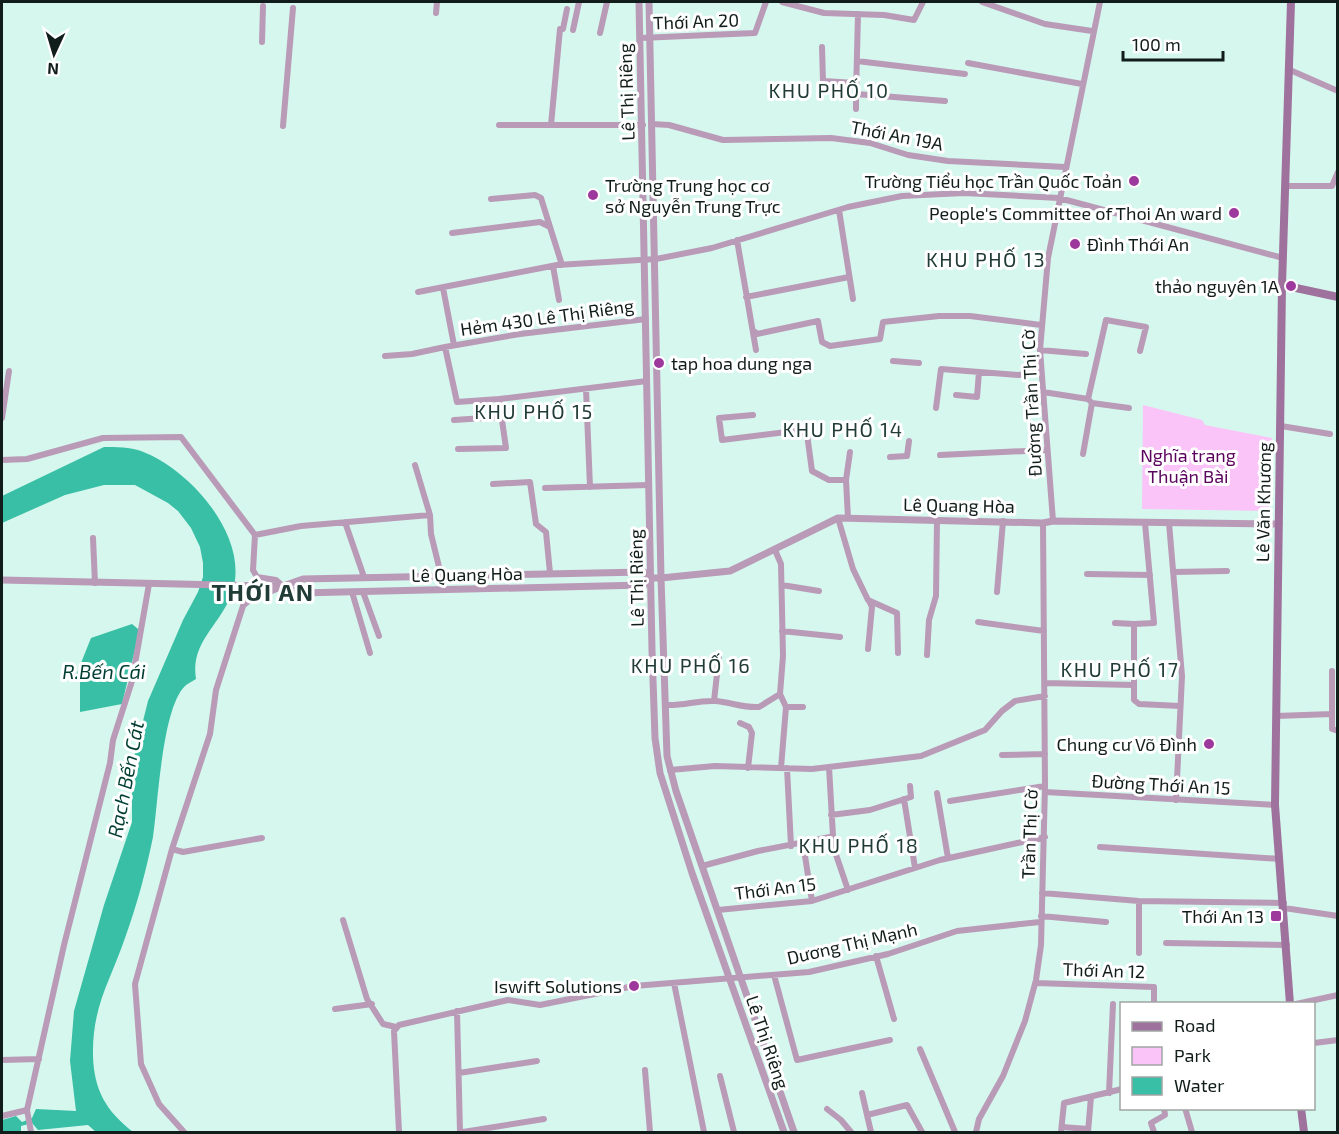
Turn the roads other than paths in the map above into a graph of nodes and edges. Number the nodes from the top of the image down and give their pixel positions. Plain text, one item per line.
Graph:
1 (437, 2) edge
2 (579, 2) edge
3 (607, 2) edge
4 (639, 2) edge
5 (649, 2) edge
6 (766, 2) edge
7 (782, 2) edge
8 (923, 2) edge
9 (982, 2) edge
10 (1100, 2) edge
11 (1291, 2) edge
12 (1000, 5) edge
13 (264, 6) dead end
14 (293, 8) dead end
15 (567, 9) dead end
16 (436, 13) dead end
17 (858, 14) junction
18 (573, 30) dead end
19 (1092, 31) junction
20 (600, 33) dead end
21 (650, 37) junction
22 (640, 38) junction
23 (262, 42) dead end
24 (822, 47) dead end
25 (857, 61) junction
26 (968, 63) dead end
27 (1290, 70) junction
28 (966, 74) dead end
29 (856, 83) junction
30 (1082, 84) junction
31 (1338, 91) edge
32 (856, 94) junction
33 (945, 100) dead end
34 (856, 109) dead end
35 (642, 124) junction
36 (652, 124) junction
37 (499, 125) dead end
38 (551, 125) junction
39 (283, 126) dead end
40 (1065, 167) junction
41 (1338, 172) edge
42 (1285, 186) junction
43 (1059, 198) junction
44 (491, 199) dead end
45 (839, 210) junction
46 (550, 227) junction
47 (452, 233) dead end
48 (737, 240) junction
49 (1283, 258) junction
50 (656, 259) junction
51 (645, 261) junction
52 (562, 265) junction
53 (553, 266) junction
54 (849, 277) junction
55 (1282, 285) junction
56 (443, 288) junction
57 (418, 292) dead end
58 (746, 297) junction
59 (1338, 297) edge
60 (853, 299) dead end
61 (559, 300) dead end
62 (646, 319) junction
63 (1041, 325) junction
64 (754, 331) junction
65 (454, 345) junction
66 (445, 347) junction
67 (756, 350) dead end
68 (1040, 350) junction
69 (1140, 351) dead end
70 (1086, 354) dead end
71 (385, 356) dead end
72 (893, 361) dead end
73 (919, 363) dead end
74 (9, 371) dead end
75 (1041, 371) junction
76 (979, 372) junction
77 (647, 381) junction
78 (586, 389) junction
79 (1043, 392) junction
80 (956, 395) dead end
81 (499, 399) junction
82 (1090, 401) junction
83 (936, 408) dead end
84 (1129, 408) dead end
85 (753, 415) dead end
86 (500, 417) junction
87 (2, 418) edge
88 (454, 420) dead end
89 (1281, 426) junction
90 (1330, 434) dead end
91 (909, 441) dead end
92 (458, 449) dead end
93 (1047, 450) junction
94 (850, 452) dead end
95 (1083, 454) dead end
96 (940, 455) dead end
97 (890, 457) dead end
98 (2, 460) edge
99 (415, 465) dead end
100 (846, 480) junction
101 (493, 484) dead end
102 (649, 485) junction
103 (590, 487) junction
104 (545, 488) dead end
105 (430, 515) junction
106 (838, 518) junction
107 (848, 518) junction
108 (937, 520) junction
109 (1053, 520) junction
110 (1003, 521) junction
111 (345, 522) junction
112 (1043, 523) junction
113 (1145, 523) junction
114 (1169, 523) junction
115 (1279, 524) junction
116 (255, 535) junction
117 (93, 538) dead end
118 (775, 550) junction
119 (1227, 571) dead end
120 (1173, 572) junction
121 (550, 573) junction
122 (1087, 574) dead end
123 (441, 575) junction
124 (1150, 575) junction
125 (363, 578) junction
126 (651, 578) junction
127 (661, 578) junction
128 (2, 580) edge
129 (95, 583) junction
130 (149, 585) junction
131 (782, 585) junction
132 (283, 586) junction
133 (819, 591) dead end
134 (352, 592) junction
135 (363, 592) junction
136 (998, 592) dead end
137 (868, 600) junction
138 (978, 622) dead end
139 (1114, 623) dead end
140 (1134, 624) junction
141 (782, 631) junction
142 (1044, 631) junction
143 (379, 636) dead end
144 (840, 637) dead end
145 (868, 650) dead end
146 (370, 653) dead end
147 (898, 653) dead end
148 (927, 655) dead end
149 (719, 656) dead end
150 (1332, 671) dead end
151 (1045, 683) junction
152 (1133, 685) junction
153 (780, 694) junction
154 (1045, 696) junction
155 (1334, 697) edge
156 (714, 701) junction
157 (666, 705) junction
158 (786, 706) junction
159 (1180, 706) junction
160 (803, 707) dead end
161 (1332, 714) junction
162 (1276, 716) junction
163 (740, 723) dead end
164 (1338, 732) edge
165 (1045, 754) junction
166 (1002, 756) dead end
167 (829, 767) junction
168 (748, 768) junction
169 (784, 768) junction
170 (670, 770) junction
171 (910, 786) dead end
172 (1045, 789) junction
173 (937, 793) dead end
174 (904, 799) junction
175 (1176, 800) junction
176 (950, 801) dead end
177 (1275, 805) junction
178 (831, 815) junction
179 (830, 837) junction
180 (1045, 837) junction
181 (262, 838) dead end
182 (803, 843) junction
183 (791, 846) junction
184 (1100, 847) dead end
185 (172, 849) junction
186 (948, 858) junction
187 (1280, 859) junction
188 (702, 866) junction
189 (915, 868) junction
190 (848, 890) junction
191 (1042, 894) junction
192 (812, 901) junction
193 (1139, 901) junction
194 (1284, 906) junction
195 (718, 910) junction
196 (1338, 916) edge
197 (1041, 919) junction
198 (343, 920) dead end
199 (1106, 922) dead end
200 (1166, 943) dead end
201 (1287, 945) junction
202 (1139, 953) dead end
203 (876, 956) junction
204 (774, 975) junction
205 (742, 978) junction
206 (730, 979) junction
207 (674, 983) junction
208 (1036, 983) junction
209 (1338, 995) edge
210 (1154, 1002) edge
211 (1290, 1002) edge
212 (1305, 1002) edge
213 (372, 1004) junction
214 (1113, 1004) dead end
215 (334, 1009) dead end
216 (457, 1011) junction
217 (894, 1019) dead end
218 (396, 1027) junction
219 (890, 1040) dead end
220 (1338, 1040) edge
221 (1315, 1043) edge
222 (920, 1049) dead end
223 (39, 1059) junction
224 (2, 1060) edge
225 (537, 1061) dead end
226 (645, 1070) dead end
227 (459, 1073) junction
228 (720, 1076) dead end
229 (1120, 1090) edge
230 (862, 1093) dead end
231 (1109, 1093) junction
232 (1091, 1097) junction
233 (827, 1109) dead end
234 (1164, 1110) edge
235 (1186, 1110) edge
236 (1302, 1110) edge
237 (27, 1112) junction
238 (867, 1115) junction
239 (2, 1116) edge
240 (544, 1119) dead end
241 (1061, 1130) edge
242 (1088, 1131) edge
243 (31, 1132) edge
244 (184, 1132) edge
245 (399, 1132) edge
246 (461, 1132) edge
247 (650, 1132) edge
248 (704, 1132) edge
249 (734, 1132) edge
250 (784, 1132) edge
251 (794, 1132) edge
252 (851, 1132) edge
253 (871, 1132) edge
254 (922, 1132) edge
255 (955, 1132) edge
256 (975, 1132) edge
257 (1154, 1132) edge
258 (1192, 1132) edge
259 (1304, 1132) edge

1 - 16 street
2 - 18 street
3 - 20 street
4 - 22 street, Lê Thị Riêng
5 - 21 street, Lê Thị Riêng
6 - 21 street, Thới An 20
7 - 17 street
8 - 17 street
9 - 12 street
10 - 19 street, Đường Trần Thị Cờ
11 - 27 main road, Lê Văn Khương
12 - 19 street
13 - 23 street
14 - 39 street
15 - 38 street
17 - 25 street
19 - 30 street, Đường Trần Thị Cờ
21 - 22 street, Thới An 20
21 - 36 street, Lê Thị Riêng
22 - 35 street, Lê Thị Riêng
24 - 29 street
25 - 28 street
25 - 29 street
26 - 30 street
27 - 31 street
27 - 42 main road, Lê Văn Khương
29 - 32 street
30 - 40 street, Đường Trần Thị Cờ
32 - 33 street
32 - 34 street
35 - 38 street
35 - 51 street, Lê Thị Riêng
36 - 40 street, Thới An 19A
36 - 50 street, Lê Thị Riêng
37 - 38 street
40 - 43 street, Đường Trần Thị Cờ
41 - 42 street
42 - 49 main road, Lê Văn Khương
43 - 45 street
43 - 49 street
43 - 63 street, Đường Trần Thị Cờ
44 - 46 street
45 - 48 street
45 - 54 street
46 - 47 street
46 - 52 street
48 - 50 street
48 - 58 street
49 - 55 main road, Lê Văn Khương
50 - 51 street
50 - 127 street, Lê Thị Riêng
51 - 52 street
51 - 62 street, Lê Thị Riêng
52 - 53 street
53 - 56 street
53 - 61 street
54 - 58 street
54 - 60 street
55 - 59 main road
55 - 89 main road, Lê Văn Khương
56 - 57 street
56 - 65 street
58 - 64 street
62 - 65 street, Hẻm 430 Lê Thị Riêng
62 - 77 street, Lê Thị Riêng
63 - 64 street
63 - 68 street, Đường Trần Thị Cờ
64 - 67 street
65 - 66 street, Hẻm 430 Lê Thị Riêng
66 - 71 street
66 - 81 street, Hẻm 430 Lê Thị Riêng
68 - 70 street
68 - 75 street, Đường Trần Thị Cờ
69 - 82 street
72 - 73 street
74 - 87 street
75 - 76 street
75 - 79 street, Đường Trần Thị Cờ
76 - 80 street
76 - 83 street
77 - 78 street
77 - 102 street, Lê Thị Riêng
78 - 81 street
78 - 103 street
79 - 82 street
79 - 93 street, Đường Trần Thị Cờ
81 - 86 street
82 - 84 street
82 - 95 street
85 - 100 street
86 - 88 street
86 - 92 street
89 - 90 street
89 - 115 main road, Lê Văn Khương
91 - 97 street
93 - 96 street
93 - 109 street, Đường Trần Thị Cờ
94 - 100 street
98 - 116 street
99 - 105 street
100 - 107 street
101 - 121 street
102 - 103 street
102 - 126 street, Lê Thị Riêng
103 - 104 street
105 - 111 street
105 - 123 street
106 - 107 street, Lê Quang Hòa
106 - 118 street, Lê Quang Hòa
106 - 137 street
107 - 108 street, Lê Quang Hòa
108 - 110 street, Lê Quang Hòa
108 - 148 street
109 - 112 street, Lê Quang Hòa
109 - 113 street, Lê Quang Hòa
110 - 112 street, Lê Quang Hòa
110 - 136 street
111 - 116 street
111 - 125 street
112 - 142 street, Trần Thị Cờ
113 - 114 street, Lê Quang Hòa
113 - 124 street
114 - 115 street, Lê Quang Hòa
114 - 120 street
115 - 162 main road, Lê Văn Khương
116 - 132 street
117 - 129 street
118 - 127 street, Lê Quang Hòa
118 - 131 street
119 - 120 street
120 - 159 street
121 - 123 street, Lê Quang Hòa
121 - 126 street, Lê Quang Hòa
122 - 124 street
123 - 125 street, Lê Quang Hòa
124 - 140 street
125 - 132 street, Lê Quang Hòa
126 - 127 street, Lê Quang Hòa
126 - 135 street, Lê Quang Hòa
126 - 206 street, Lê Thị Riêng
127 - 157 street, Lê Thị Riêng
128 - 129 street
129 - 130 street
130 - 132 street, Lê Quang Hòa
130 - 223 street
131 - 133 street
131 - 141 street
132 - 134 street, Lê Quang Hòa
132 - 185 street
134 - 135 street, Lê Quang Hòa
134 - 146 street
135 - 143 street
137 - 145 street
137 - 147 street
138 - 142 street
139 - 140 street
140 - 152 street
141 - 144 street
141 - 153 street
142 - 151 street, Trần Thị Cờ
149 - 156 street
150 - 155 street
151 - 152 street
151 - 154 street, Trần Thị Cờ
152 - 159 street
153 - 156 street
153 - 158 street
154 - 165 street, Trần Thị Cờ
154 - 167 street
155 - 161 street
156 - 157 street
157 - 170 street, Lê Thị Riêng
158 - 160 street
158 - 169 street
159 - 175 street
161 - 162 street
161 - 164 street
162 - 177 main road, Lê Văn Khương
163 - 168 street
165 - 166 street
165 - 172 street, Trần Thị Cờ
167 - 169 street
167 - 178 street
168 - 169 street
168 - 170 street
169 - 183 street
170 - 188 street, Lê Thị Riêng
171 - 174 street
172 - 175 street, Đường Thới An 15
172 - 176 street, Đường Thới An 15
172 - 180 street, Trần Thị Cờ
173 - 186 street
174 - 178 street
174 - 189 street
175 - 177 street, Đường Thới An 15
177 - 187 main road, Lê Văn Khương
178 - 179 street
179 - 182 street
179 - 190 street
180 - 186 street, Thới An 15
180 - 191 street, Trần Thị Cờ
181 - 185 street
182 - 183 street
182 - 192 street
183 - 188 street
184 - 187 street
185 - 244 street
186 - 189 street, Thới An 15
187 - 194 main road, Lê Văn Khương
188 - 195 street, Lê Thị Riêng
189 - 190 street, Thới An 15
190 - 192 street, Thới An 15
191 - 193 street
191 - 197 street, Trần Thị Cờ
192 - 195 street, Thới An 15
193 - 194 street
193 - 202 street
194 - 196 street
194 - 201 main road, Lê Văn Khương
195 - 205 street, Lê Thị Riêng
197 - 199 street, Dương Thị Mạnh
197 - 203 street, Dương Thị Mạnh
197 - 208 street, Trần Thị Cờ
198 - 213 street
200 - 201 street
201 - 211 main road, Lê Văn Khương
203 - 204 street, Dương Thị Mạnh
203 - 217 street
204 - 205 street, Dương Thị Mạnh
204 - 219 street
205 - 206 street, Dương Thị Mạnh
205 - 251 street, Lê Thị Riêng
206 - 207 street, Dương Thị Mạnh
206 - 250 street, Lê Thị Riêng
207 - 216 street, Dương Thị Mạnh
207 - 248 street
208 - 210 street, Thới An 12
208 - 256 street, Trần Thị Cờ
209 - 212 street
213 - 215 street
213 - 218 street
214 - 231 street
216 - 218 street, Dương Thị Mạnh
216 - 227 street
218 - 245 street
220 - 221 street
222 - 255 street
223 - 224 street
223 - 237 street
225 - 227 street
226 - 247 street
227 - 246 street
228 - 249 street
229 - 231 street
230 - 238 street
231 - 232 street
232 - 241 street
232 - 242 street
233 - 252 street
234 - 257 street
235 - 258 street
236 - 259 main road
237 - 239 street
237 - 243 street
238 - 253 street
238 - 254 street
240 - 246 street
241 - 242 street

